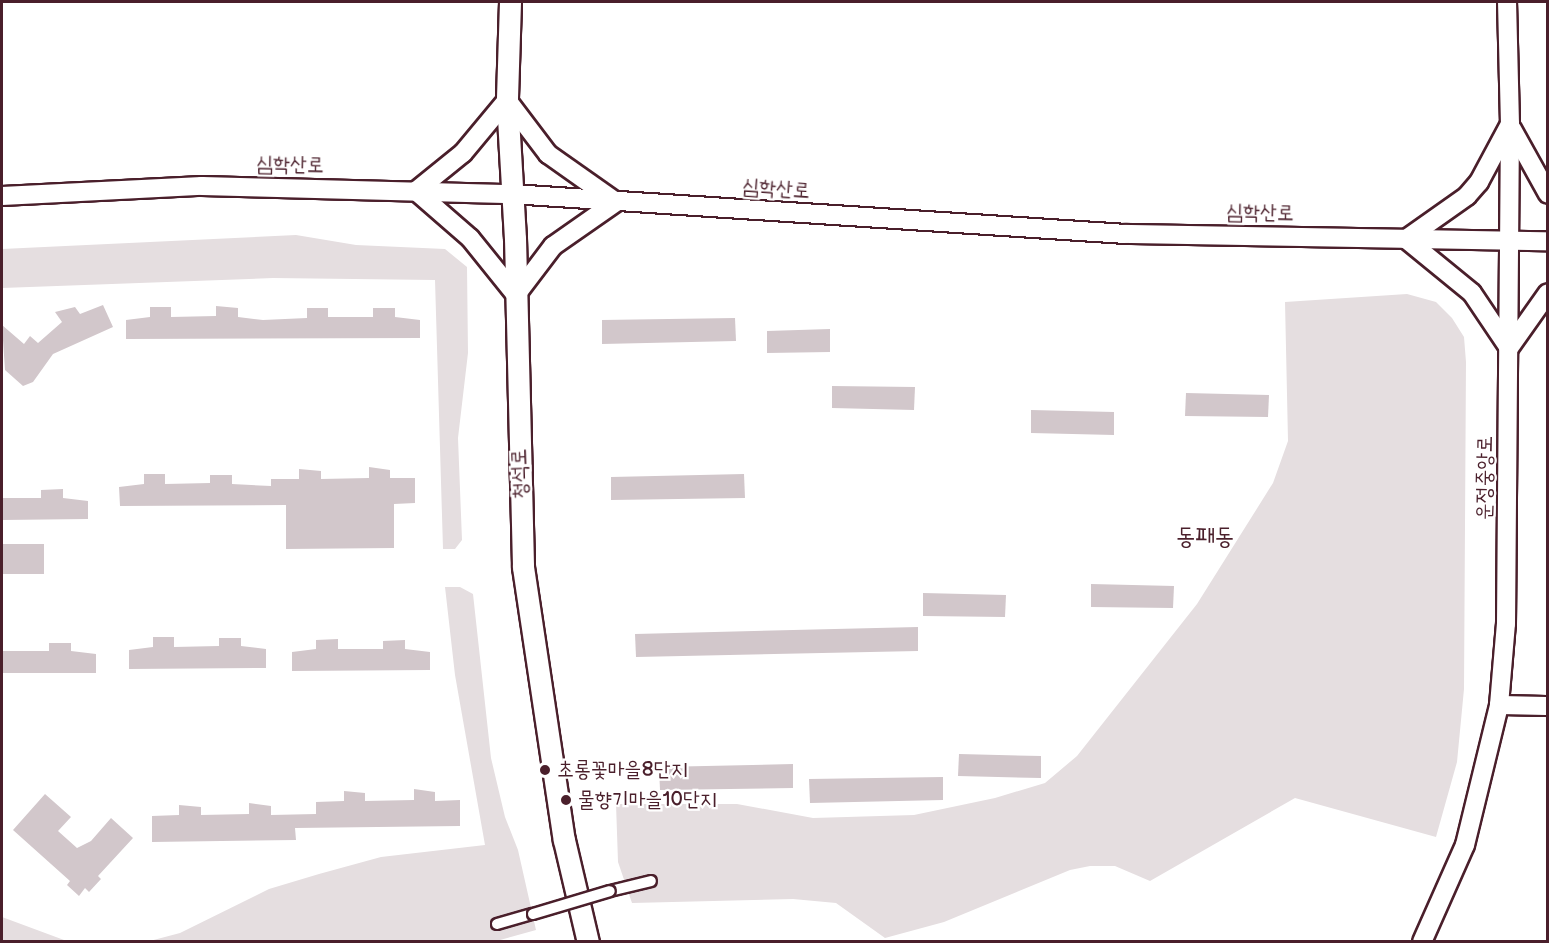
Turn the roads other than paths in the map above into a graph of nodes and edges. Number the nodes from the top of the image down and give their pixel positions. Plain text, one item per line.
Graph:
1 (510, 2) edge
2 (1507, 2) edge
3 (507, 100) junction
4 (1510, 124) junction
5 (416, 191) junction
6 (511, 194) junction
7 (1548, 194) edge
8 (2, 196) edge
9 (616, 202) junction
10 (1406, 239) junction
11 (1510, 241) junction
12 (1548, 241) edge
13 (1548, 293) edge
14 (516, 296) junction
15 (1509, 348) junction
16 (1499, 705) junction
17 (1548, 706) edge
18 (651, 881) dead end
19 (497, 924) dead end
20 (588, 942) edge
21 (1422, 942) edge

1 - 3 main road, 청석로
2 - 4 street, 운정중앙로
3 - 5 street
3 - 6 main road, 청석로
3 - 9 street
4 - 7 street
4 - 10 street
4 - 11 street, 운정중앙로
5 - 6 street, 심학산로
5 - 8 street, 심학산로
5 - 14 street
6 - 9 street, 심학산로
6 - 14 main road, 청석로
9 - 10 street, 심학산로
9 - 14 street
10 - 11 street, 심학산로
10 - 15 street
11 - 12 street, 심학산로
11 - 15 street, 운정중앙로
13 - 15 street
14 - 20 main road, 청석로
15 - 16 street, 운정중앙로
16 - 17 street
16 - 21 street, 운정중앙로
18 - 19 street, bridge

